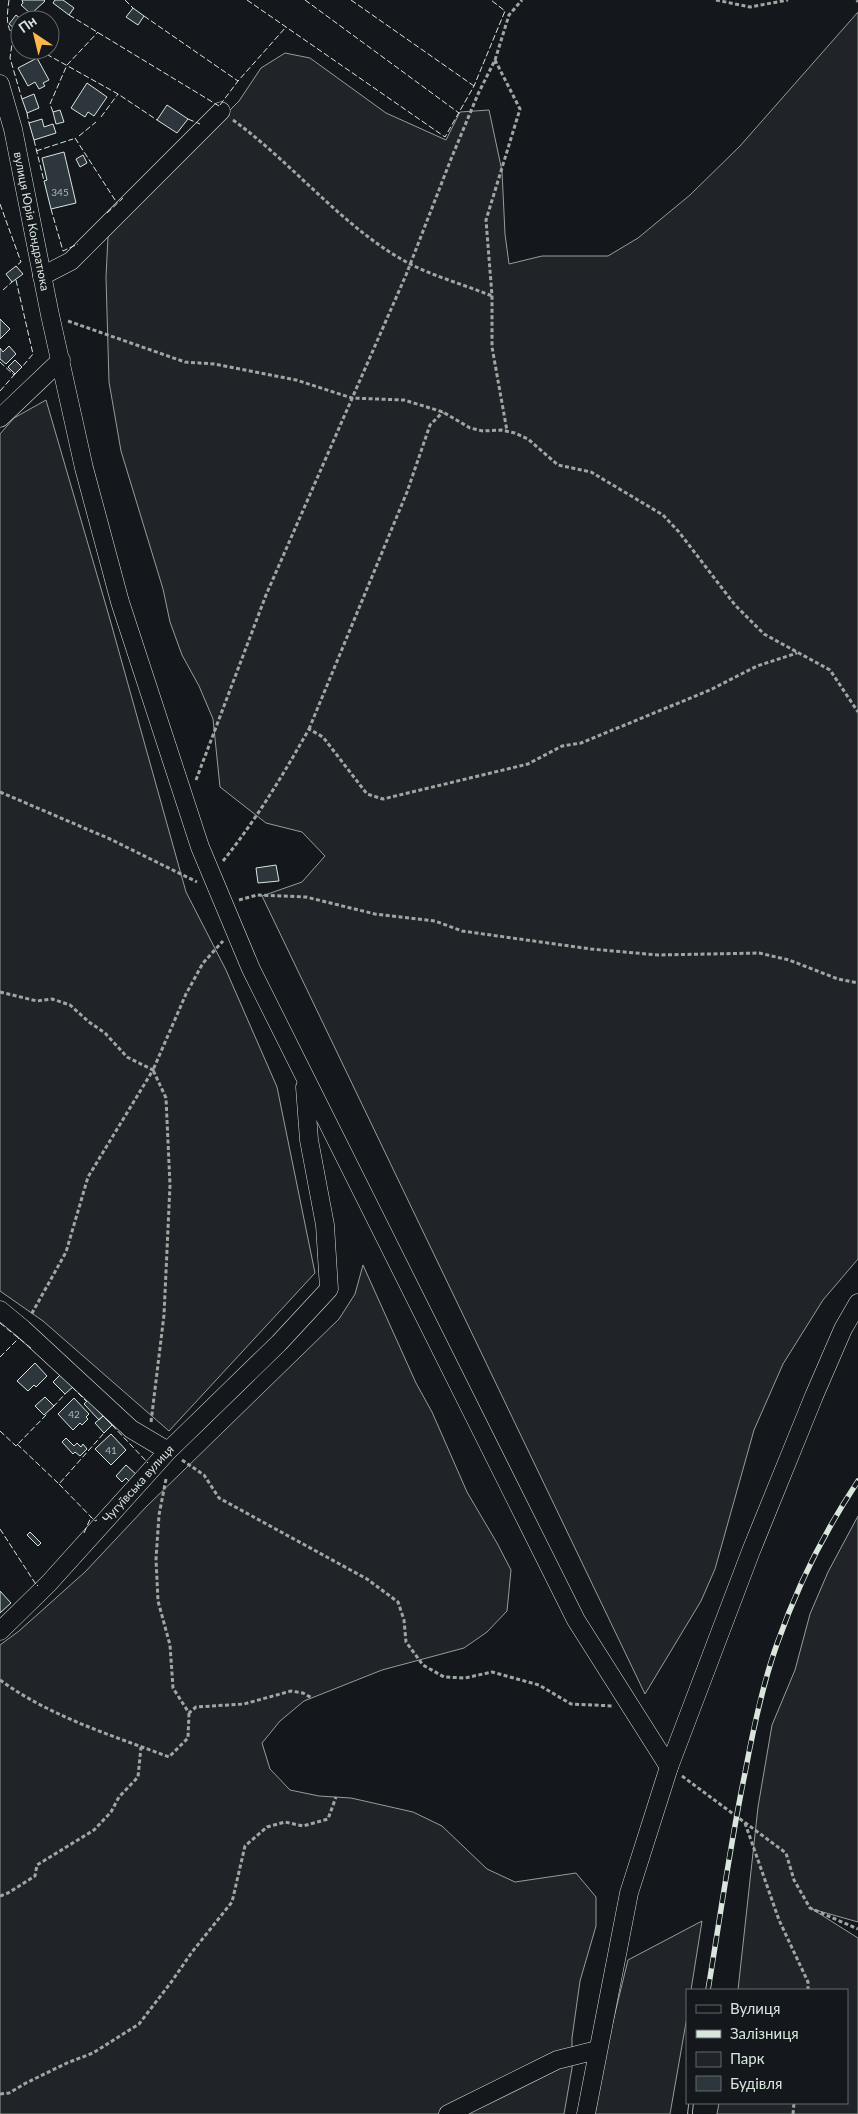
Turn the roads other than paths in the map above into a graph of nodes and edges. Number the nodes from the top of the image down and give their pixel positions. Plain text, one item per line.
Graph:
1 (0, 84) edge
2 (221, 111) road end
3 (6, 134) edge
4 (42, 276) junction
5 (61, 360) junction
6 (0, 418) edge
7 (305, 1080) junction
8 (858, 1303) edge
9 (0, 1310) edge
10 (173, 1447) junction
11 (0, 1631) edge
12 (669, 1767) junction
13 (597, 2050) junction
14 (448, 2114) edge
15 (586, 2114) edge

1 - 3 street, вулиця Юрія Кондратюка
2 - 4 street
3 - 4 street, вулиця Юрія Кондратюка
4 - 5 street, вулиця Юрія Кондратюка
5 - 6 street
5 - 7 street, вулиця Юрія Кондратюка
7 - 10 street
7 - 12 street, вулиця Юрія Кондратюка
8 - 12 street
9 - 10 street, Чугуївська вулиця
10 - 11 street, Чугуївська вулиця
12 - 13 street
13 - 14 street
13 - 15 street

